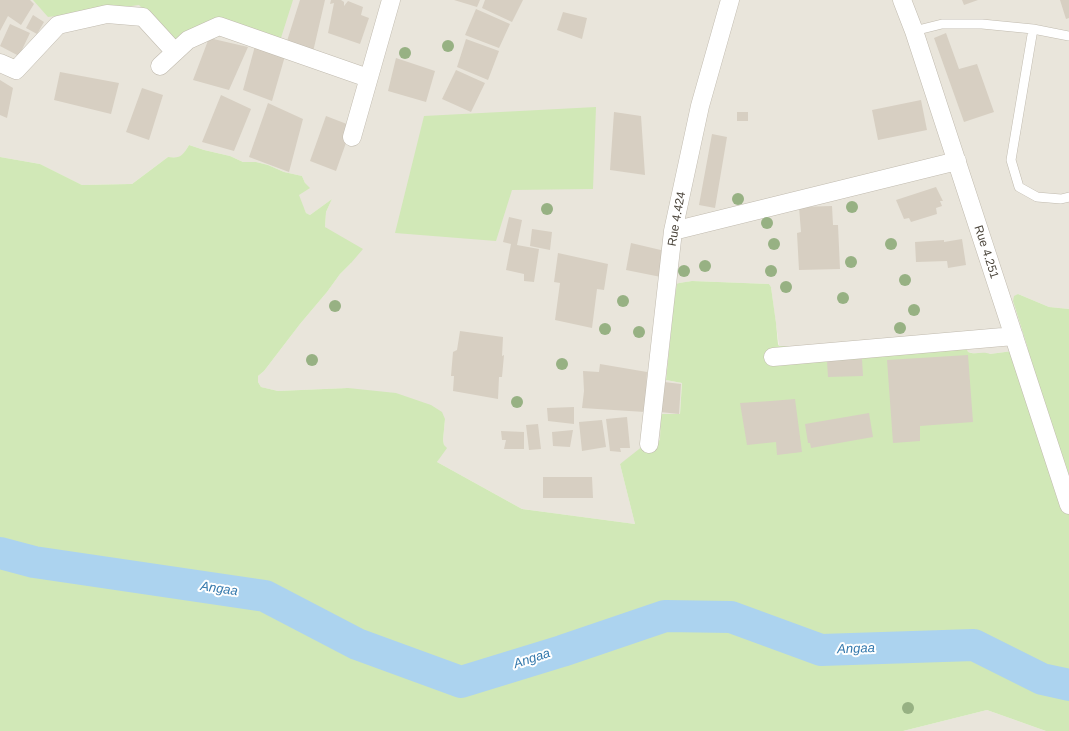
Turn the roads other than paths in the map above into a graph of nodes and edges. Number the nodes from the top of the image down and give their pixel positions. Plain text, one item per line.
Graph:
1 (391, 0) edge
2 (730, 0) edge
3 (902, 0) edge
4 (1033, 29) junction
5 (914, 31) junction
6 (1069, 36) edge
7 (175, 52) junction
8 (0, 63) edge
9 (160, 66) dead end
10 (368, 78) junction
11 (352, 137) dead end
12 (957, 161) junction
13 (1069, 197) edge
14 (673, 231) junction
15 (1014, 336) junction
16 (773, 357) dead end
17 (649, 444) dead end
18 (1069, 505) edge

1 - 10 street
2 - 14 street, Rue 4.424
3 - 5 street, Rue 4.251
4 - 5 lane
4 - 6 lane
4 - 13 lane
5 - 12 street, Rue 4.251
7 - 8 street
7 - 9 street
7 - 10 street
10 - 11 street
12 - 14 street
12 - 15 street, Rue 4.251
14 - 17 street, Rue 4.424
15 - 16 street
15 - 18 street, Rue 4.251

